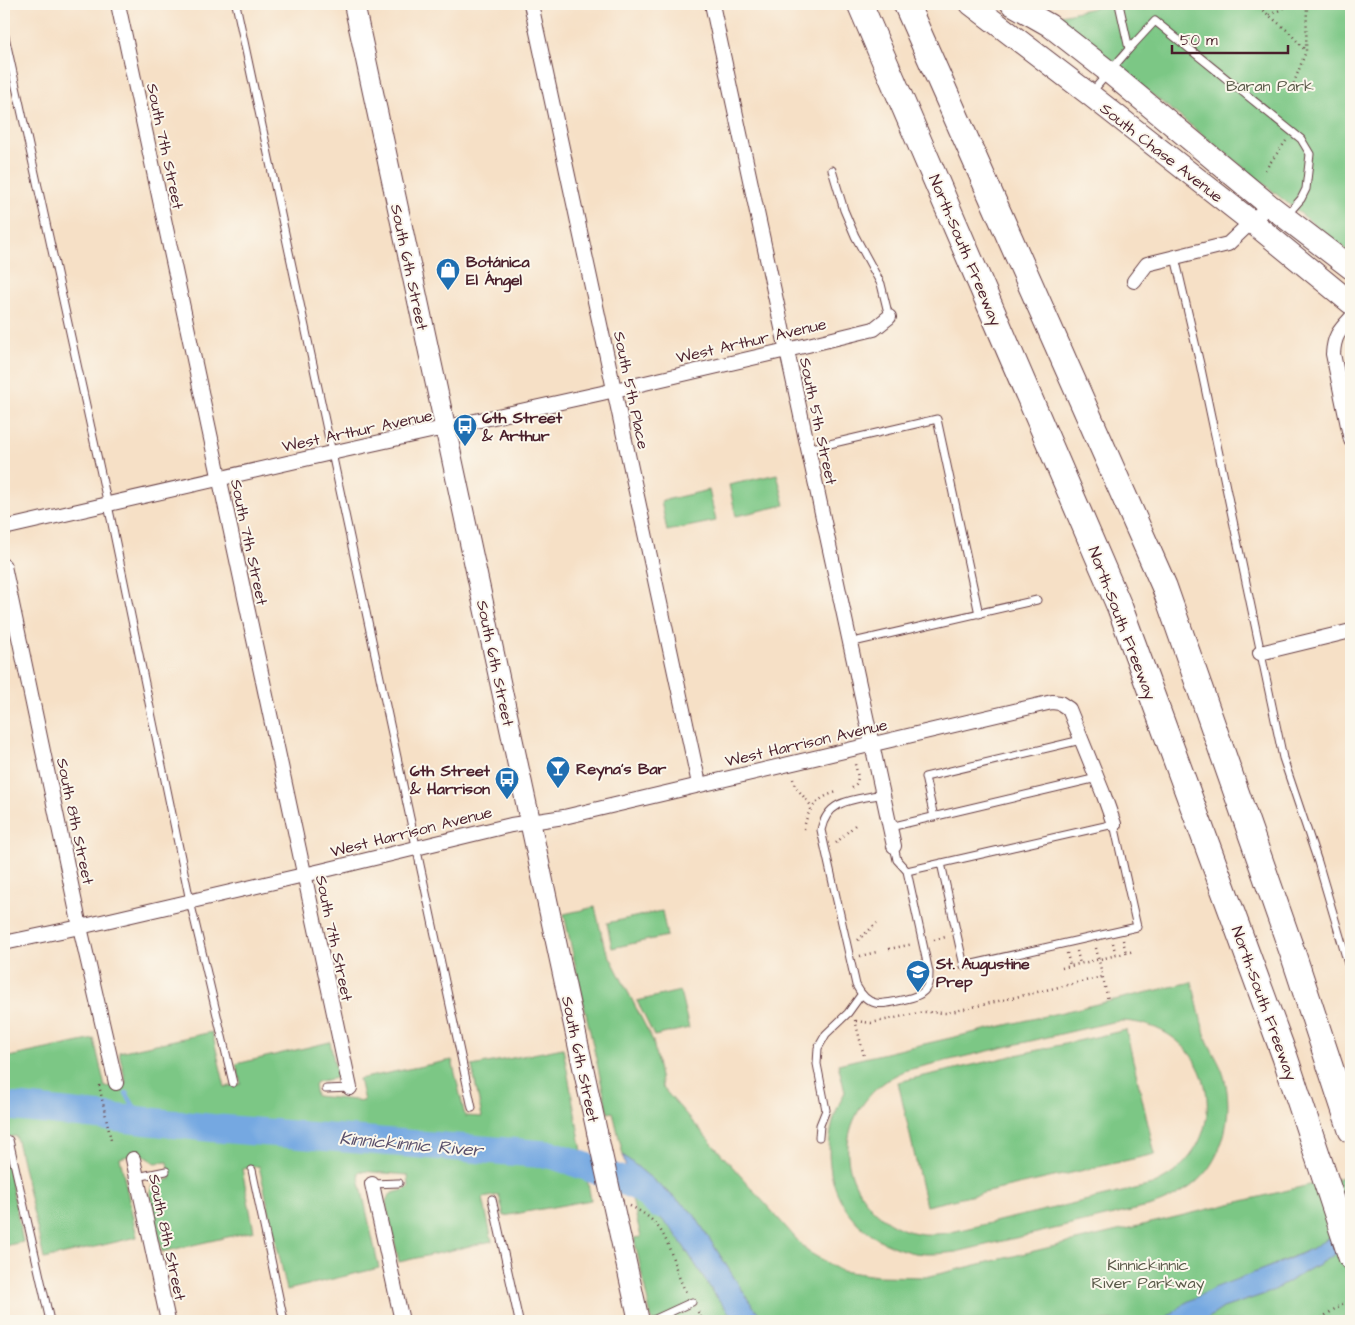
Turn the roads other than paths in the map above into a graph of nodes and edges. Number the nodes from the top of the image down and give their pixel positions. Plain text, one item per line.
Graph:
1 (118, 4) edge
2 (236, 4) edge
3 (354, 4) edge
4 (530, 4) edge
5 (712, 4) edge
6 (860, 4) edge
7 (906, 4) edge
8 (970, 4) edge
9 (1012, 4) edge
10 (1119, 4) edge
11 (4, 32) edge
12 (1129, 49) junction
13 (1109, 72) junction
14 (1089, 94) junction
15 (832, 170) dead end
16 (1277, 211) junction
17 (1252, 222) junction
18 (1175, 257) junction
19 (1351, 268) edge
20 (1134, 281) dead end
21 (1351, 303) edge
22 (888, 317) joint
23 (1351, 318) edge
24 (786, 350) junction
25 (614, 390) junction
26 (445, 429) junction
27 (1351, 440) edge
28 (808, 449) junction
29 (331, 453) junction
30 (219, 479) junction
31 (108, 504) junction
32 (4, 528) edge
33 (4, 566) edge
34 (1037, 600) dead end
35 (979, 614) junction
36 (1351, 630) edge
37 (849, 643) junction
38 (1260, 653) junction
39 (1081, 740) junction
40 (872, 744) junction
41 (1097, 778) junction
42 (700, 784) junction
43 (883, 794) junction
44 (934, 817) junction
45 (530, 822) junction
46 (1114, 824) junction
47 (890, 827) junction
48 (894, 846) joint
49 (416, 848) junction
50 (941, 863) junction
51 (907, 871) junction
52 (304, 875) junction
53 (190, 901) junction
54 (80, 926) junction
55 (4, 942) edge
56 (1351, 974) edge
57 (861, 995) junction
58 (116, 1083) dead end
59 (233, 1083) dead end
60 (350, 1088) joint
61 (326, 1090) dead end
62 (472, 1108) dead end
63 (1351, 1130) edge
64 (819, 1137) dead end
65 (10, 1140) dead end
66 (133, 1159) dead end
67 (252, 1170) dead end
68 (166, 1171) dead end
69 (137, 1177) junction
70 (372, 1184) joint
71 (399, 1184) dead end
72 (492, 1199) dead end
73 (1351, 1257) edge
74 (692, 1302) road end
75 (50, 1321) edge
76 (168, 1321) edge
77 (284, 1321) edge
78 (402, 1321) edge
79 (519, 1321) edge
80 (639, 1321) edge
81 (651, 1321) edge

1 - 30 street, South 7th Street
2 - 29 lane
3 - 26 street, South 6th Street
4 - 25 street, South 5th Place
5 - 24 street, South 5th Street
6 - 73 highway, North-South Freeway
7 - 63 highway
8 - 14 main road, South Chase Avenue
9 - 13 main road, South Chase Avenue
10 - 12 lane
11 - 31 lane
12 - 13 lane
12 - 16 lane
13 - 14 lane
13 - 16 main road, South Chase Avenue
14 - 17 main road, South Chase Avenue
15 - 22 lane
16 - 17 street
16 - 19 main road, South Chase Avenue
17 - 18 street
17 - 21 main road, South Chase Avenue
18 - 20 street
18 - 38 lane
22 - 24 street, West Arthur Avenue
23 - 27 street
24 - 25 street, West Arthur Avenue
24 - 28 street, South 5th Street
25 - 26 street, West Arthur Avenue
25 - 42 street, South 5th Place
26 - 29 street, West Arthur Avenue
26 - 45 street, South 6th Street
28 - 35 lane
28 - 37 street, South 5th Street
29 - 30 street, West Arthur Avenue
29 - 49 lane
30 - 31 street, West Arthur Avenue
30 - 52 street, South 7th Street
31 - 32 street, West Arthur Avenue
31 - 53 lane
33 - 54 street, South 8th Street
34 - 35 lane
35 - 37 lane
36 - 38 street
37 - 40 street, South 5th Street
38 - 56 lane
39 - 40 street, West Harrison Avenue
39 - 41 street
39 - 44 lane
40 - 42 street, West Harrison Avenue
40 - 43 street, South 5th Street
41 - 44 lane
41 - 46 street
42 - 45 street, West Harrison Avenue
43 - 47 street, South 5th Street
43 - 57 lane
44 - 47 lane
45 - 49 street, West Harrison Avenue
45 - 80 street, South 6th Street, bridge
46 - 50 lane
46 - 50 lane
47 - 48 street, South 5th Street
48 - 51 lane
49 - 52 street, West Harrison Avenue
49 - 62 lane
50 - 51 lane
51 - 57 lane
52 - 53 street, West Harrison Avenue
52 - 60 street, South 7th Street
53 - 54 street, West Harrison Avenue
53 - 59 lane
54 - 55 street, West Harrison Avenue
54 - 58 street, South 8th Street
57 - 64 lane
60 - 61 lane
65 - 75 lane
66 - 69 street, South 8th Street
67 - 77 lane
68 - 69 lane
69 - 76 street, South 8th Street
70 - 71 lane
70 - 78 street
72 - 79 lane
74 - 81 lane

